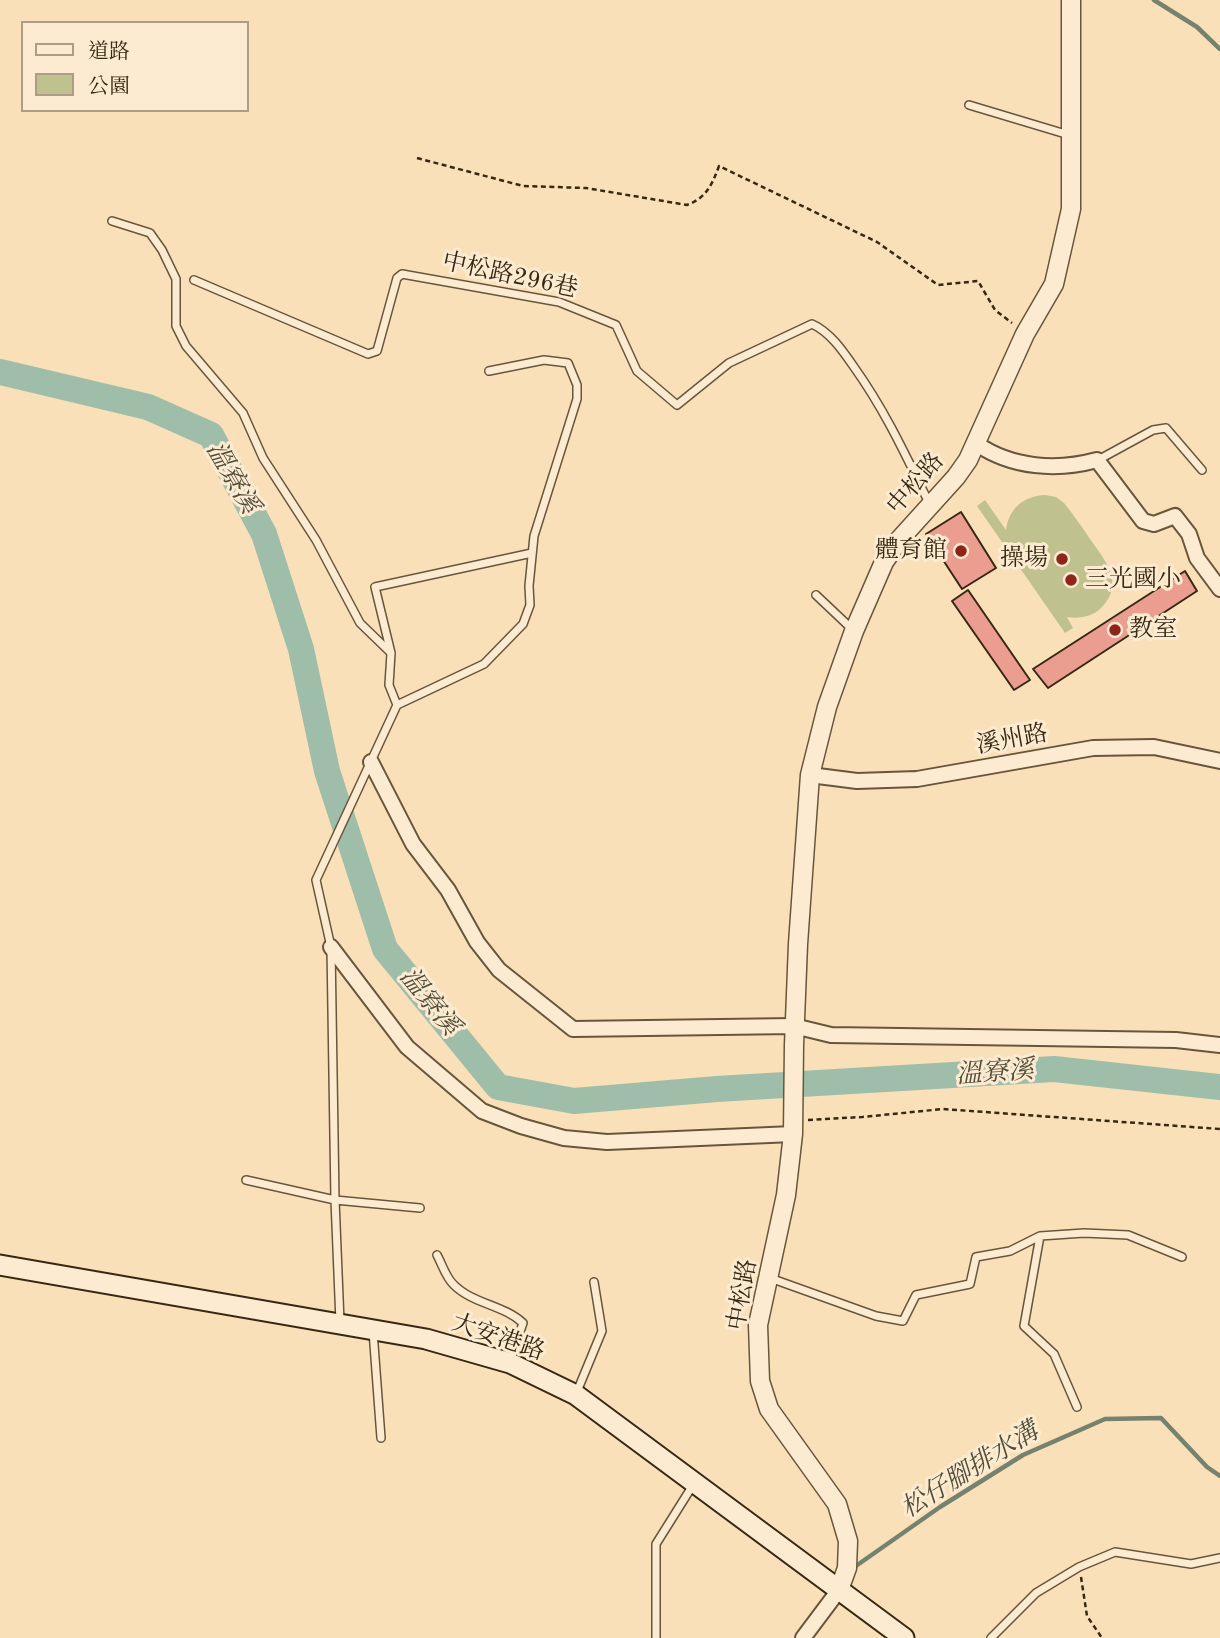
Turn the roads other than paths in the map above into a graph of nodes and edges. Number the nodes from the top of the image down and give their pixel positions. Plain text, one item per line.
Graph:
1 (1072, 0) edge
2 (969, 105) dead end
3 (1073, 136) junction
4 (112, 221) dead end
5 (194, 280) dead end
6 (489, 371) dead end
7 (977, 444) junction
8 (1097, 460) junction
9 (1202, 470) dead end
10 (930, 506) junction
11 (532, 553) junction
12 (1220, 589) edge
13 (816, 595) dead end
14 (853, 631) junction
15 (391, 653) junction
16 (397, 705) junction
17 (1220, 761) edge
18 (371, 762) junction
19 (810, 775) junction
20 (331, 947) junction
21 (794, 1026) junction
22 (1220, 1045) edge
23 (794, 1122) junction
24 (246, 1180) dead end
25 (335, 1199) junction
26 (420, 1208) dead end
27 (1040, 1236) junction
28 (437, 1255) dead end
29 (1182, 1256) dead end
30 (0, 1265) edge
31 (770, 1278) junction
32 (594, 1282) dead end
33 (340, 1326) junction
34 (372, 1330) junction
35 (510, 1363) junction
36 (576, 1395) junction
37 (1077, 1407) dead end
38 (381, 1438) dead end
39 (694, 1484) junction
40 (1220, 1558) edge
41 (839, 1590) junction
42 (656, 1638) edge
43 (803, 1638) edge
44 (904, 1638) edge
45 (991, 1638) edge

1 - 3 street, 中松路
2 - 3 lane
3 - 7 street, 中松路
4 - 15 lane
5 - 10 lane, 中松路296巷
6 - 11 lane
7 - 8 street
7 - 10 street, 中松路
8 - 9 lane
8 - 12 street
10 - 14 street, 中松路
11 - 15 lane
11 - 16 lane
13 - 14 lane
14 - 19 street, 中松路
15 - 16 lane
16 - 18 lane
17 - 19 street, 溪州路
18 - 20 lane
18 - 21 street
19 - 21 street, 中松路
20 - 23 street
20 - 25 lane
21 - 22 street
21 - 23 street, 中松路
23 - 31 street, 中松路
24 - 25 lane
25 - 26 lane
25 - 33 lane
27 - 29 lane
27 - 31 lane
27 - 37 lane
28 - 35 lane
30 - 33 main road, 大安港路
31 - 41 street, 中松路
32 - 36 lane
33 - 34 main road, 大安港路
34 - 35 main road, 大安港路
34 - 38 lane
35 - 36 main road, 大安港路
36 - 39 main road, 大安港路
39 - 41 main road, 大安港路
39 - 42 lane
40 - 45 lane
41 - 43 street
41 - 44 main road, 大安港路

